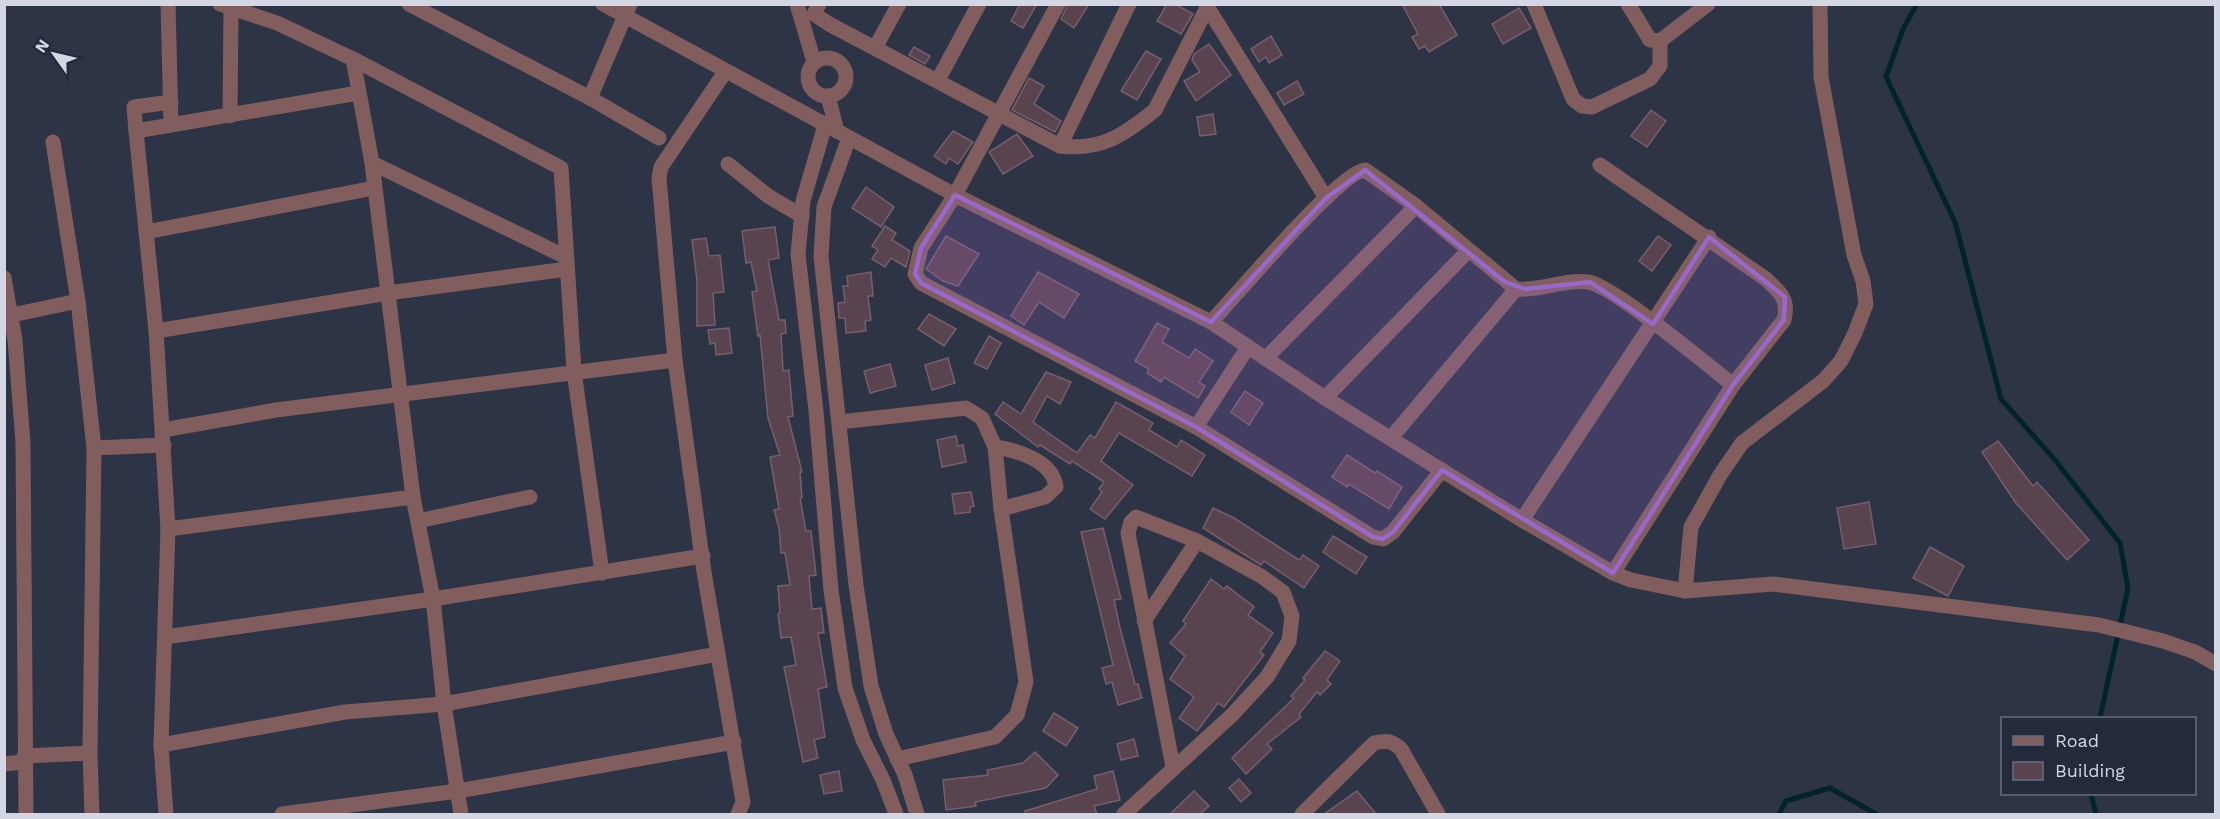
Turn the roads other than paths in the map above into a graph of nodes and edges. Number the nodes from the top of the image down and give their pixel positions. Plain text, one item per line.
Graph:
1 (168, 4) edge
2 (409, 4) edge
3 (603, 4) edge
4 (899, 4) edge
5 (979, 4) edge
6 (1058, 4) edge
7 (1129, 4) edge
8 (1534, 4) edge
9 (1628, 4) edge
10 (1708, 4) edge
11 (1820, 4) edge
12 (796, 5) edge
13 (226, 6) edge
14 (1208, 6) edge
15 (816, 9) edge
16 (626, 10) edge
17 (1660, 41) junction
18 (875, 48) junction
19 (353, 59) junction
20 (814, 62) junction
21 (725, 72) junction
22 (938, 80) junction
23 (358, 93) junction
24 (828, 96) junction
25 (590, 98) junction
26 (171, 102) junction
27 (1000, 112) junction
28 (230, 116) junction
29 (171, 124) junction
30 (136, 131) junction
31 (837, 131) junction
32 (659, 138) dead end
33 (53, 142) dead end
34 (1060, 146) junction
35 (372, 163) junction
36 (728, 164) dead end
37 (1600, 165) dead end
38 (374, 188) junction
39 (955, 195) junction
40 (1326, 198) junction
41 (1416, 206) junction
42 (802, 216) junction
43 (146, 232) junction
44 (1709, 237) junction
45 (1468, 251) junction
46 (566, 263) junction
47 (4, 278) edge
48 (824, 288) junction
49 (1516, 289) junction
50 (800, 290) junction
51 (388, 293) junction
52 (78, 301) junction
53 (12, 315) junction
54 (1211, 322) junction
55 (1653, 324) junction
56 (156, 331) junction
57 (10, 341) edge
58 (1248, 347) junction
59 (1267, 357) junction
60 (675, 360) junction
61 (574, 371) junction
62 (1734, 384) junction
63 (402, 395) junction
64 (1325, 398) junction
65 (840, 423) junction
66 (1196, 427) junction
67 (163, 437) junction
68 (1391, 438) junction
69 (995, 447) junction
70 (94, 448) junction
71 (1442, 470) junction
72 (413, 496) junction
73 (530, 498) dead end
74 (1001, 509) junction
75 (1522, 520) junction
76 (418, 521) junction
77 (168, 529) junction
78 (1197, 541) junction
79 (703, 556) junction
80 (602, 573) junction
81 (1613, 573) junction
82 (856, 585) junction
83 (831, 590) junction
84 (1685, 591) junction
85 (433, 599) junction
86 (1144, 621) junction
87 (165, 638) junction
88 (718, 654) junction
89 (2216, 664) edge
90 (444, 704) junction
91 (734, 742) junction
92 (161, 745) junction
93 (90, 753) junction
94 (24, 759) junction
95 (897, 759) junction
96 (4, 764) edge
97 (1173, 767) junction
98 (458, 791) junction
99 (26, 814) edge
100 (92, 814) edge
101 (166, 814) edge
102 (282, 814) edge
103 (461, 814) edge
104 (738, 814) edge
105 (896, 814) edge
106 (917, 814) edge
107 (1124, 814) edge
108 (1302, 814) edge
109 (1438, 814) edge

1 - 26 street
2 - 25 street
3 - 16 street
4 - 18 street
5 - 22 street
6 - 27 street
7 - 34 street
8 - 17 street
9 - 17 street
10 - 17 street
11 - 84 street
12 - 15 street
12 - 20 street
13 - 19 street
13 - 28 street
14 - 34 street
14 - 40 street
15 - 18 street
16 - 21 street
16 - 25 street
18 - 22 street
19 - 23 street
19 - 46 street
20 - 24 street
20 - 24 street
21 - 31 street
21 - 60 street
22 - 27 street
23 - 28 street
23 - 35 street
24 - 31 street
25 - 32 street
26 - 29 street
26 - 30 street
27 - 34 street
27 - 39 street
28 - 29 street
29 - 30 street
30 - 43 street
31 - 39 street
31 - 42 street
31 - 48 street
33 - 52 street
35 - 38 street
35 - 46 street
36 - 42 street
37 - 44 street
38 - 43 street
38 - 51 street
39 - 54 street
39 - 66 street
40 - 41 street
40 - 54 street
41 - 45 street
41 - 59 street
42 - 50 street
43 - 56 street
44 - 55 street
44 - 62 street
45 - 49 street
45 - 64 street
46 - 51 street
46 - 61 street
47 - 53 street
48 - 50 street
48 - 65 street
49 - 55 street
49 - 68 street
50 - 83 street
51 - 56 street
51 - 63 street
52 - 53 street
52 - 70 street
53 - 57 street
54 - 58 street
55 - 62 street
55 - 75 street
56 - 67 street
57 - 94 street
58 - 59 street
58 - 66 street
59 - 64 street
60 - 61 street
60 - 79 street
61 - 63 street
61 - 80 street
62 - 81 street
63 - 67 street
63 - 72 street
64 - 68 street
65 - 69 street
65 - 82 street
66 - 71 street
67 - 70 street
67 - 77 street
68 - 71 street
69 - 74 street
69 - 74 street
70 - 93 street
71 - 75 street
72 - 76 street
72 - 77 street
73 - 76 street
74 - 95 street
75 - 81 street
76 - 85 street
77 - 87 street
78 - 86 street
78 - 86 street
78 - 97 street
79 - 80 street
79 - 88 street
80 - 85 street
81 - 84 street
82 - 83 street
82 - 95 street
83 - 105 street
84 - 89 street
85 - 87 street
85 - 90 street
86 - 97 street
87 - 92 street
88 - 90 street
88 - 91 street
90 - 92 street
90 - 98 street
91 - 98 street
91 - 104 street
92 - 101 street
93 - 94 street
93 - 100 street
94 - 96 street
94 - 99 street
95 - 106 street
97 - 107 street
98 - 102 street
98 - 103 street
108 - 109 street

